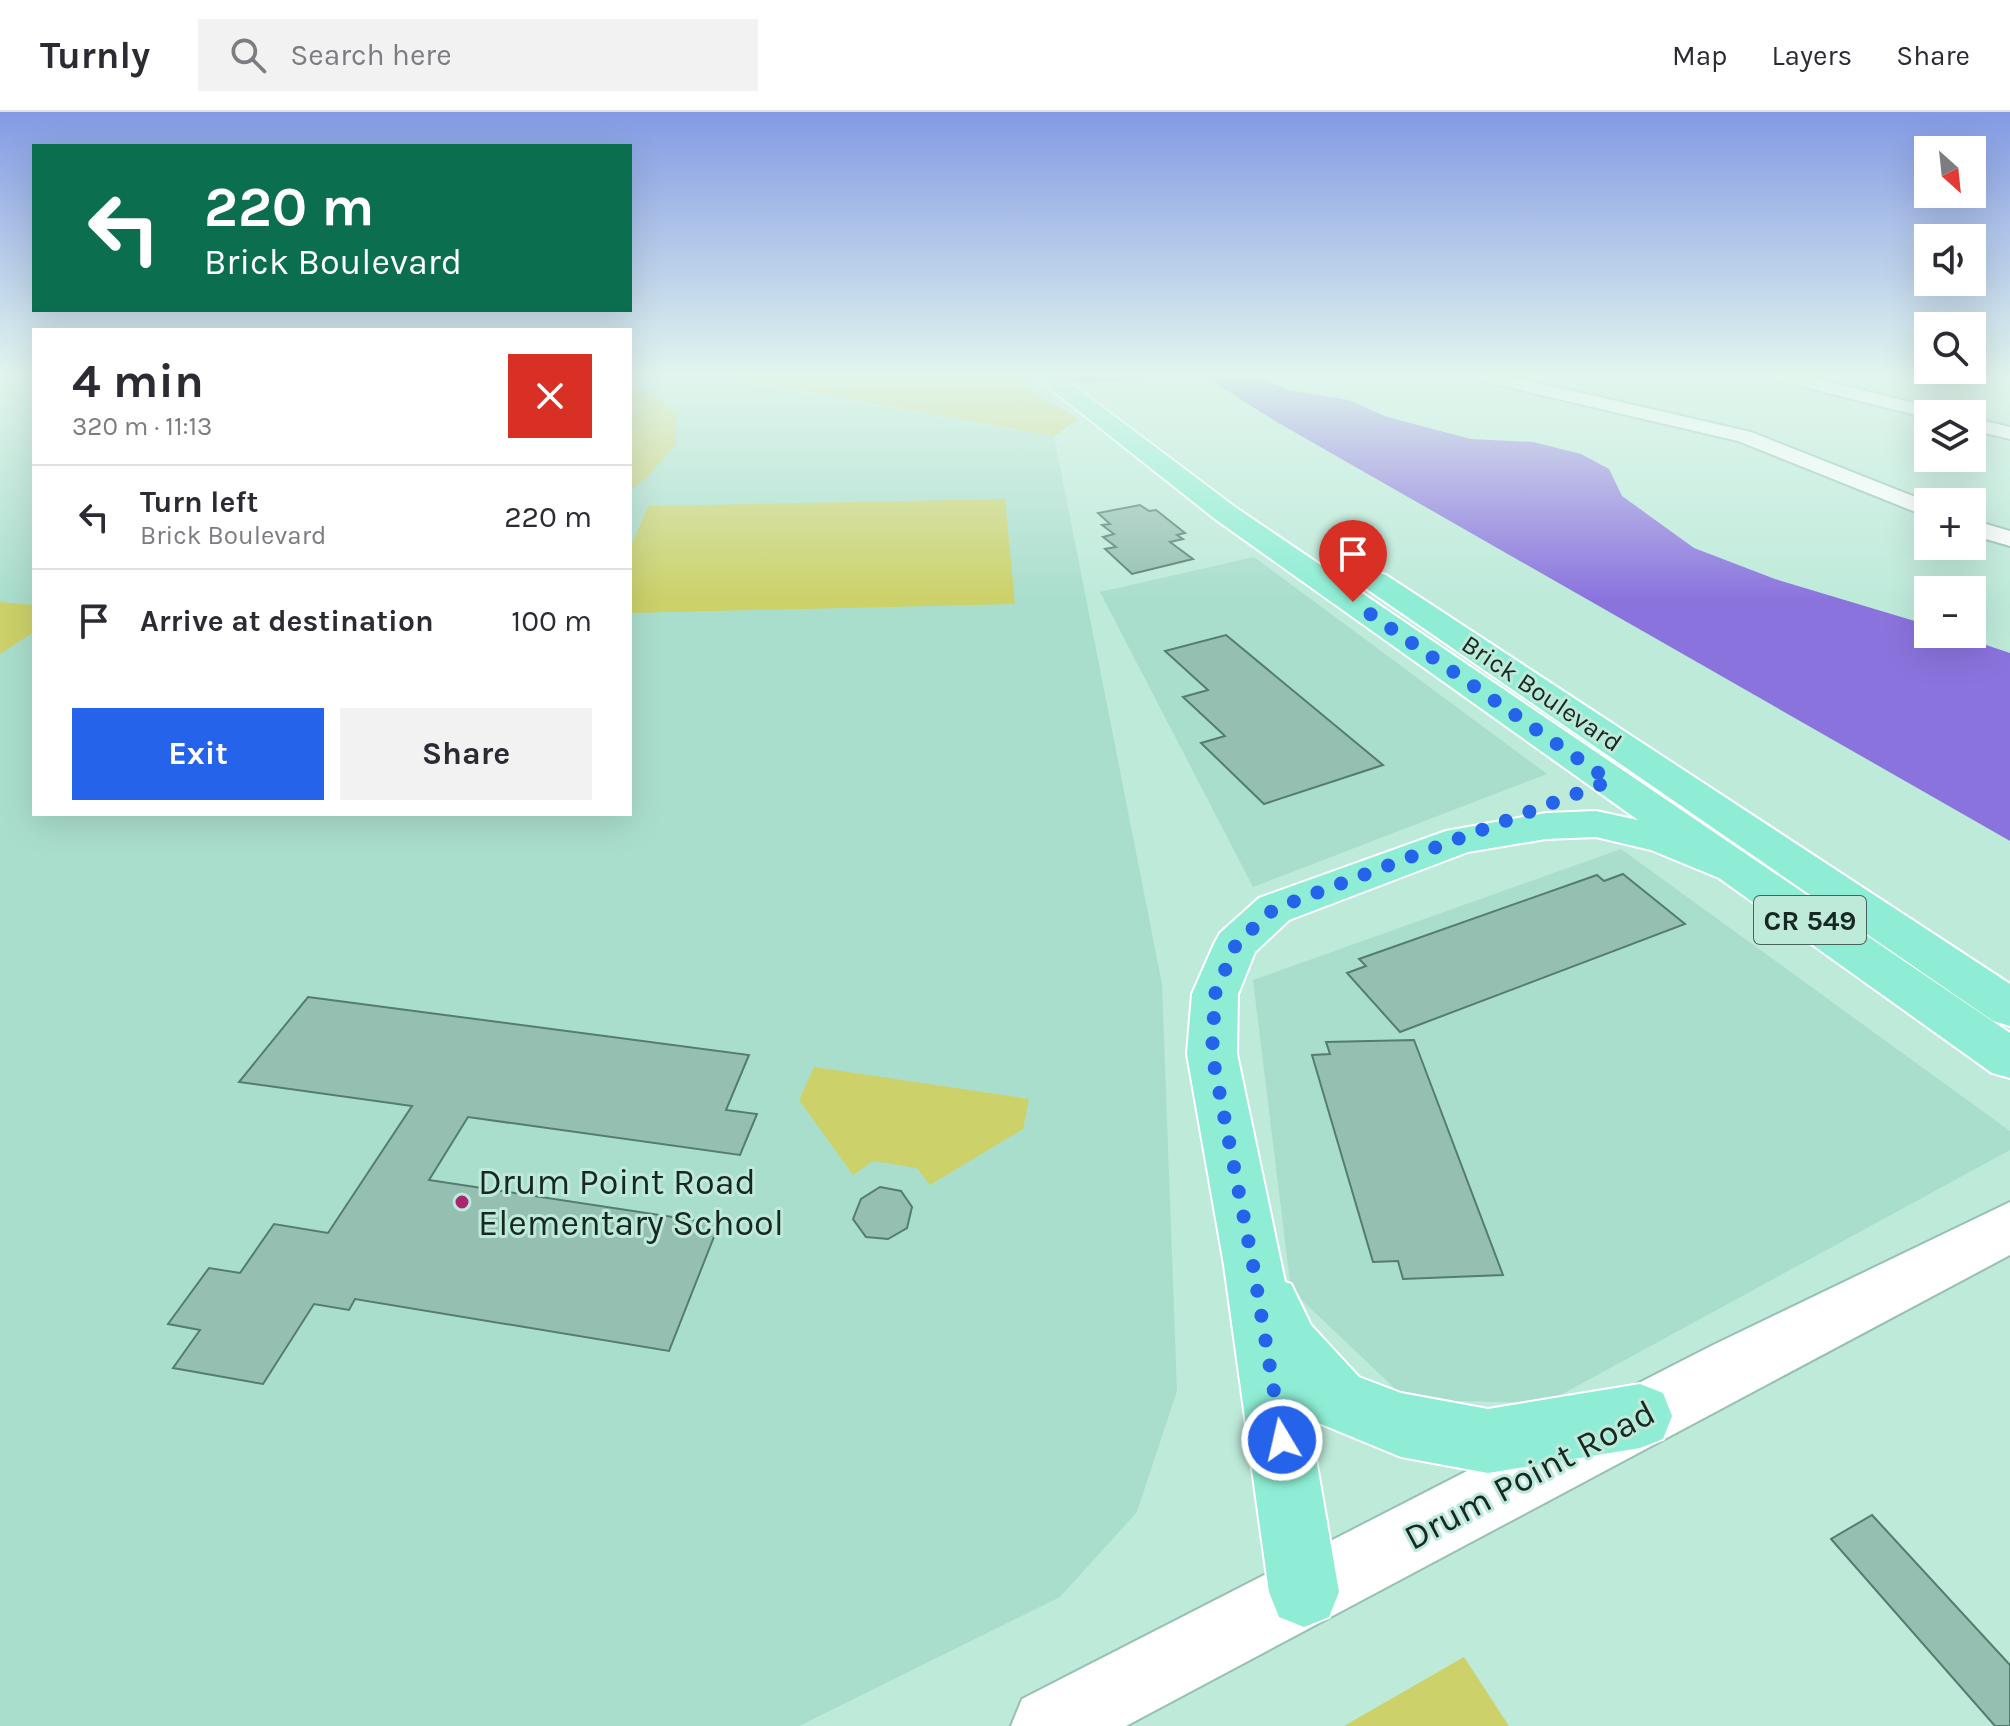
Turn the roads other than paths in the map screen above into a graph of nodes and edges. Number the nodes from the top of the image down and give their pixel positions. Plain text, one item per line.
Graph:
1 (1148, 448) edge
2 (1174, 448) edge
3 (1775, 448) edge
4 (1914, 504) edge
5 (1274, 512) dead end
6 (1986, 531) edge
7 (2010, 539) edge
8 (1351, 565) dead end
9 (1617, 765) junction
10 (1460, 840) junction
11 (1741, 871) junction
12 (2010, 1008) edge
13 (2010, 1059) edge
14 (2010, 1227) edge
15 (1253, 1265) junction
16 (1640, 1416) junction
17 (1304, 1592) junction
18 (1049, 1726) edge

1 - 9 main road, Brick Boulevard / CR 549
2 - 5 main road, Brick Boulevard / CR 549
3 - 4 street
6 - 7 street
8 - 9 main road, Brick Boulevard / CR 549
9 - 10 main road
9 - 11 main road, Brick Boulevard / CR 549
9 - 12 main road, Brick Boulevard / CR 549
10 - 11 main road
10 - 15 main road
11 - 13 main road, Brick Boulevard / CR 549
14 - 16 street, Drum Point Road
15 - 16 main road
15 - 17 main road
16 - 17 street, Drum Point Road
17 - 18 street, Drum Point Road

